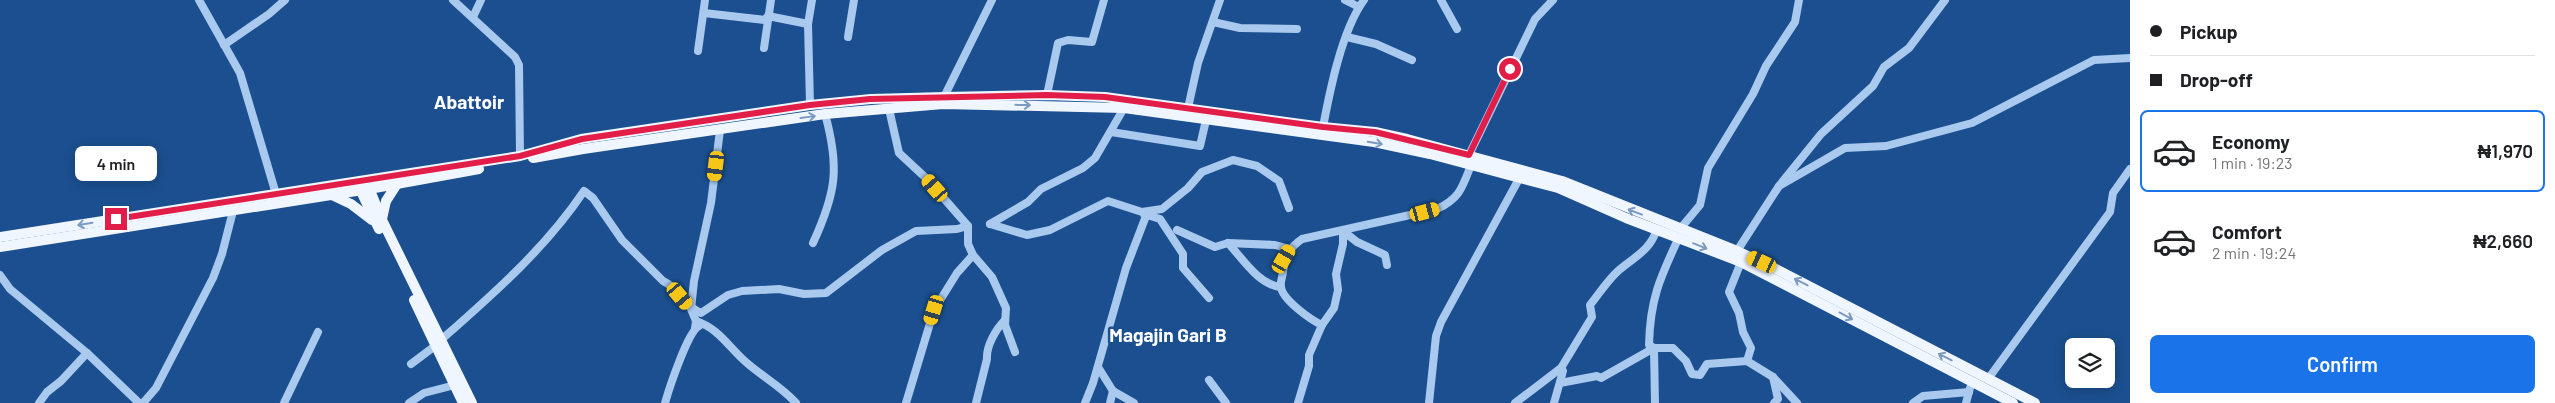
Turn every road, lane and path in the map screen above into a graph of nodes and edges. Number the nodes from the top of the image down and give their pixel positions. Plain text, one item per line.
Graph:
1 (199, 0) edge
2 (285, 0) edge
3 (453, 0) edge
4 (481, 0) edge
5 (705, 0) edge
6 (771, 0) edge
7 (812, 0) edge
8 (854, 0) edge
9 (992, 0) edge
10 (1104, 0) edge
11 (1220, 0) edge
12 (1345, 0) edge
13 (1364, 0) edge
14 (1441, 0) edge
15 (1553, 0) edge
16 (1799, 0) edge
17 (1945, 0) edge
18 (1359, 7) junction
19 (704, 13) junction
20 (768, 16) junction
21 (473, 17) junction
22 (1213, 22) junction
23 (808, 24) junction
24 (1298, 29) dead end
25 (1457, 29) dead end
26 (848, 37) dead end
27 (1347, 37) junction
28 (224, 45) junction
29 (764, 48) dead end
30 (698, 51) dead end
31 (2130, 58) edge
32 (1412, 60) dead end
33 (1047, 95) junction
34 (944, 96) junction
35 (810, 105) junction
36 (1124, 108) junction
37 (1188, 108) junction
38 (889, 109) junction
39 (826, 114) junction
40 (1206, 120) junction
41 (1323, 127) junction
42 (720, 130) junction
43 (1111, 132) junction
44 (1431, 150) junction
45 (520, 156) junction
46 (1470, 160) junction
47 (2130, 169) edge
48 (1520, 177) junction
49 (397, 184) junction
50 (363, 185) junction
51 (1779, 186) junction
52 (276, 194) junction
53 (331, 194) junction
54 (1289, 208) dead end
55 (233, 211) junction
56 (1144, 214) junction
57 (379, 221) junction
58 (968, 226) junction
59 (1657, 229) junction
60 (1177, 230) dead end
61 (1343, 231) junction
62 (1680, 233) junction
63 (0, 237) edge
64 (813, 243) dead end
65 (1228, 243) junction
66 (0, 247) edge
67 (1290, 249) junction
68 (1737, 251) junction
69 (974, 255) junction
70 (1741, 262) junction
71 (1387, 265) dead end
72 (0, 275) edge
73 (1280, 287) junction
74 (1209, 298) dead end
75 (691, 309) junction
76 (1005, 320) junction
77 (698, 324) junction
78 (1322, 326) junction
79 (318, 332) dead end
80 (438, 343) junction
81 (1654, 348) junction
82 (1015, 352) dead end
83 (87, 353) junction
84 (1746, 361) junction
85 (411, 364) dead end
86 (1098, 367) junction
87 (1562, 368) junction
88 (1972, 376) junction
89 (1773, 377) junction
90 (1988, 379) junction
91 (1209, 380) dead end
92 (1560, 383) junction
93 (455, 385) junction
94 (1113, 391) junction
95 (1968, 392) junction
96 (39, 403) edge
97 (139, 403) edge
98 (143, 403) edge
99 (284, 403) edge
100 (408, 403) edge
101 (463, 403) edge
102 (472, 403) edge
103 (665, 403) edge
104 (796, 403) edge
105 (906, 403) edge
106 (976, 403) edge
107 (1084, 403) edge
108 (1110, 403) edge
109 (1134, 403) edge
110 (1226, 403) edge
111 (1298, 403) edge
112 (1428, 403) edge
113 (1515, 403) edge
114 (1554, 403) edge
115 (1655, 403) edge
116 (1774, 403) edge
117 (1797, 403) edge
118 (1913, 403) edge
119 (1966, 403) edge
120 (2013, 403) edge
121 (2035, 403) edge

1 - 28 street
2 - 28 street
3 - 21 street
4 - 21 street
5 - 19 street
6 - 20 street
7 - 23 street
8 - 26 street
9 - 34 street
10 - 33 street
11 - 22 street
12 - 18 street
13 - 18 street
14 - 25 street
15 - 46 street
16 - 62 street
17 - 51 street
18 - 27 street
19 - 20 street
19 - 30 street
20 - 23 street
20 - 29 street
21 - 45 street
22 - 24 street
22 - 37 street
23 - 35 street
27 - 32 street
27 - 41 street
28 - 52 street
31 - 51 street
33 - 34 main road
33 - 37 main road
34 - 35 main road
35 - 45 main road
38 -> 36 main road
36 - 40 main road
36 - 43 street
37 - 41 main road
38 - 39 main road
38 - 58 street
42 -> 39 main road
39 - 64 street
40 - 43 street
40 -> 44 main road
41 - 44 main road
42 - 49 main road
42 - 75 street
43 - 56 street
44 - 46 main road
45 - 50 main road
46 - 48 main road
46 - 61 street
62 -> 46 main road
47 - 90 street
48 - 59 main road
48 - 112 street
49 - 50 main road
49 - 57 main road
50 - 52 main road
50 - 53 main road
50 - 57 main road
51 - 68 street
52 -> 63 main road
53 - 55 main road
53 - 57 main road
54 - 56 street
55 - 66 main road
55 - 98 street
56 - 74 street
56 - 86 street
57 - 80 main road
58 - 69 street
58 - 75 street
59 - 62 main road
59 - 87 street
60 - 65 street
61 - 67 street
61 - 71 street
61 - 78 street
62 - 68 main road
62 -> 70 main road
62 - 81 street
65 - 67 street
65 - 73 street
67 - 73 street
88 -> 68 main road
69 - 76 street
69 - 105 street
70 - 84 street
70 -> 88 main road
72 - 83 street
73 - 78 street
75 - 77 street
75 - 80 street
76 - 82 street
76 - 106 street
77 - 103 street
77 - 104 street
78 - 111 street
79 - 99 street
80 - 85 street
80 - 93 main road
80 - 102 main road
81 - 84 street
81 - 92 street
81 - 115 street
83 - 96 street
83 - 97 street
84 - 89 street
86 - 94 street
86 - 107 street
87 - 92 street
87 - 113 street
88 - 90 main road
88 - 95 street
88 - 120 main road
89 - 116 street
89 - 117 street
90 - 121 main road
91 - 110 street
92 - 114 street
93 - 100 street
93 - 101 main road
94 - 108 street
94 - 109 street
95 - 118 street
95 - 119 street

